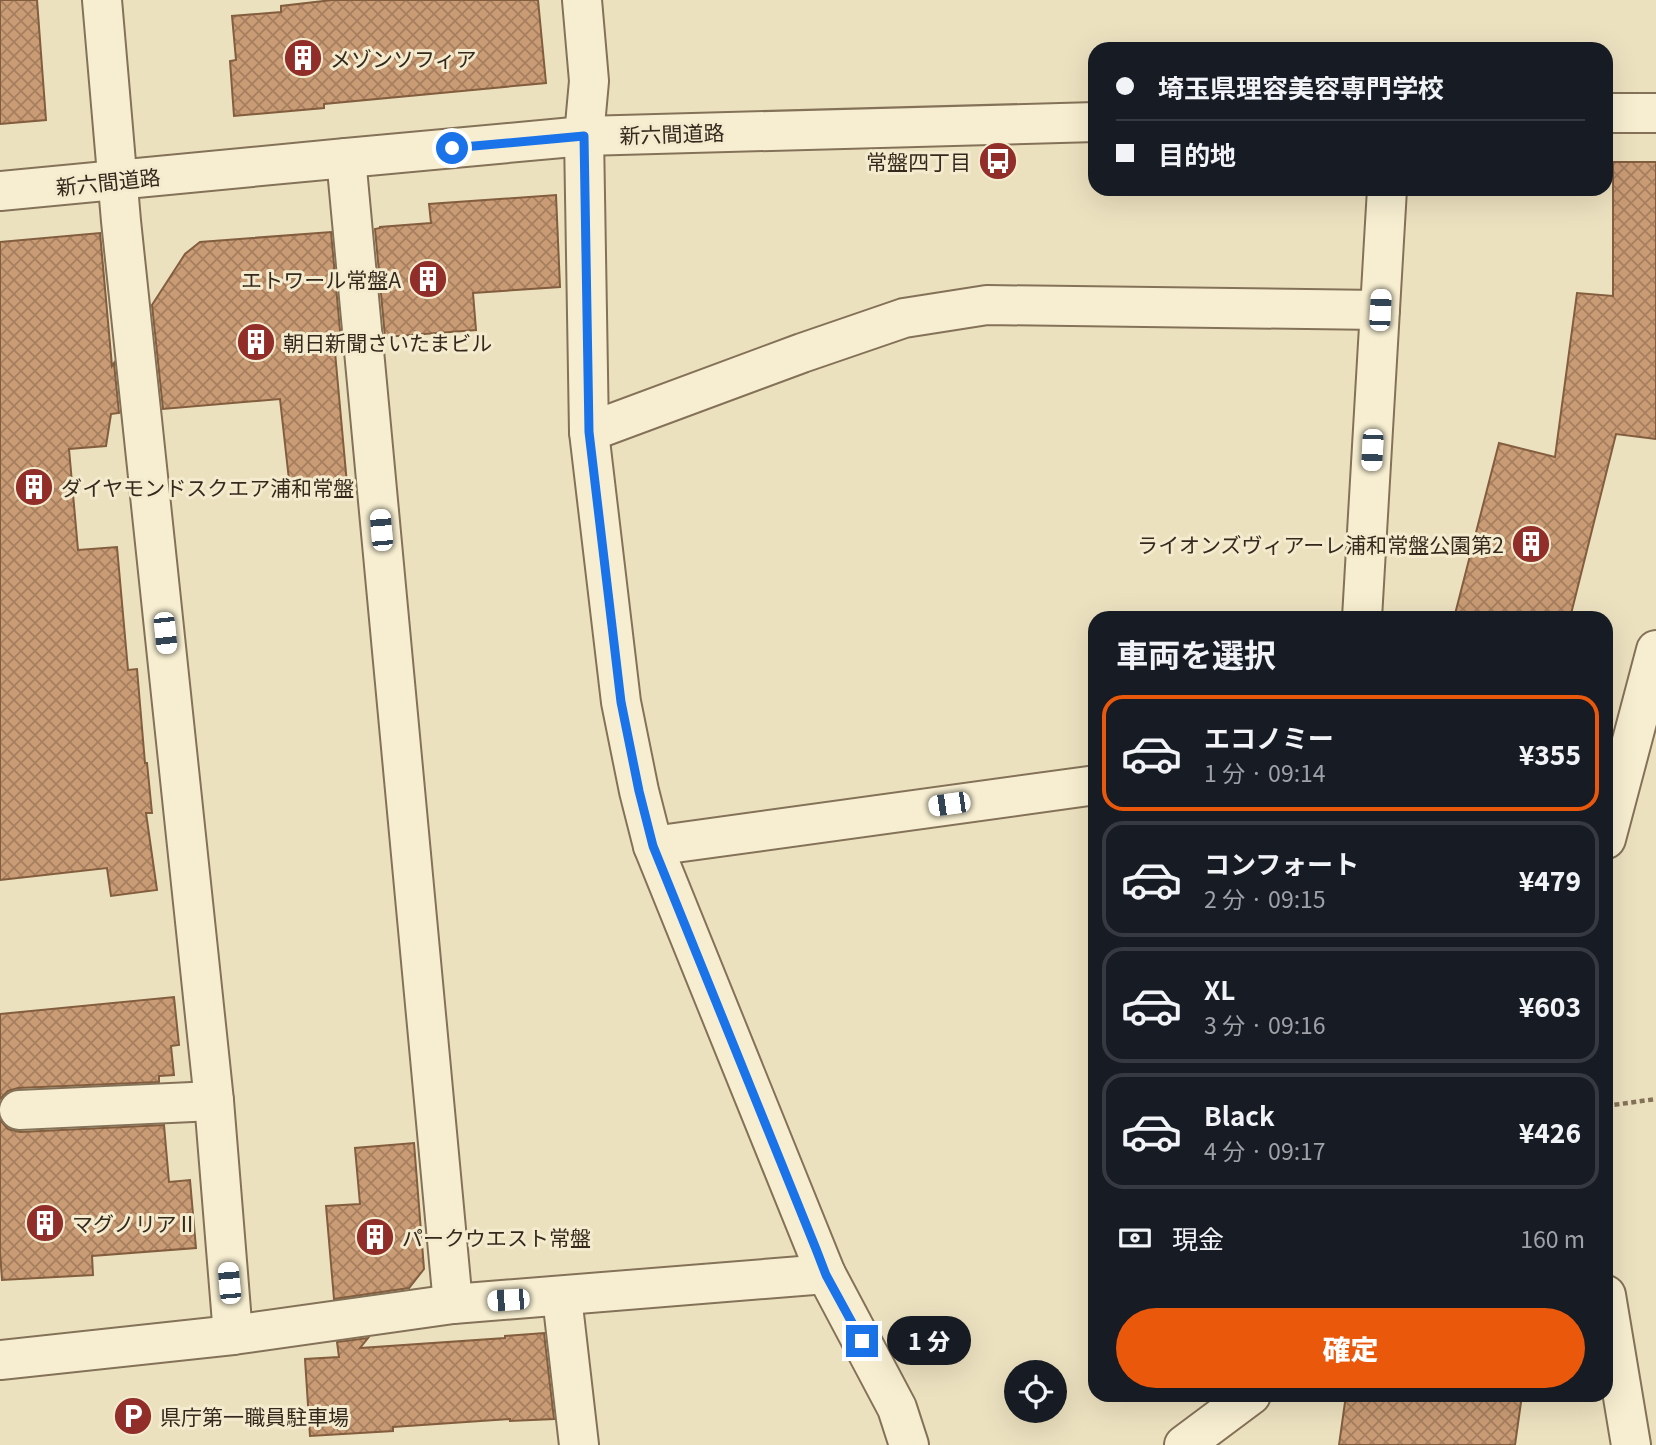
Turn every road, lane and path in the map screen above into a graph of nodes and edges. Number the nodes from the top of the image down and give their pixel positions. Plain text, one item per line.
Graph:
1 (102, 0) edge
2 (582, 0) edge
3 (1613, 113) edge
4 (1656, 113) edge
5 (1088, 122) edge
6 (584, 136) junction
7 (345, 158) junction
8 (117, 180) junction
9 (0, 191) edge
10 (1387, 196) edge
11 (1380, 310) junction
12 (589, 432) junction
13 (1362, 611) edge
14 (1656, 650) edge
15 (1645, 735) edge
16 (1088, 786) edge
17 (1613, 813) edge
18 (653, 846) junction
19 (1656, 1098) edge
20 (214, 1101) junction
21 (1613, 1106) edge
22 (19, 1110) dead end
23 (826, 1275) junction
24 (562, 1297) junction
25 (453, 1304) junction
26 (233, 1335) junction
27 (1613, 1339) edge
28 (0, 1360) edge
29 (1242, 1402) edge
30 (579, 1445) edge
31 (909, 1445) edge
32 (1184, 1445) edge
33 (1630, 1445) edge

1 - 8 street
2 - 6 street
3 - 4 street
5 - 6 street, 新六間道路
6 - 7 street, 新六間道路
6 - 12 street
7 - 8 street, 新六間道路
7 - 25 street
8 - 9 street, 新六間道路
8 - 20 street
10 - 11 street
11 - 12 street
11 - 13 street
12 - 18 street
14 - 15 street
15 - 17 street
16 - 18 street
18 - 23 street
19 - 21 path
20 - 22 street
20 - 26 street
23 - 24 street
23 - 31 street
24 - 25 street
24 - 30 street
25 - 26 street
26 - 28 street
27 - 33 street
29 - 32 street

